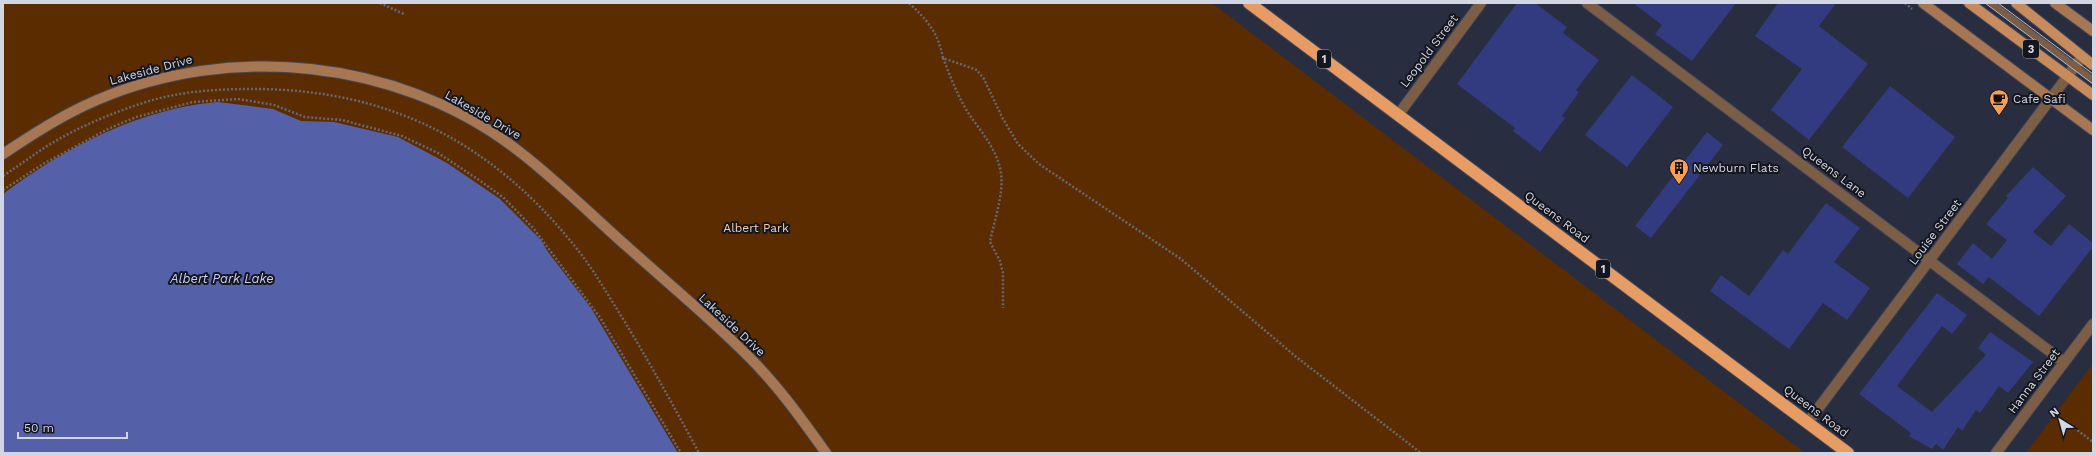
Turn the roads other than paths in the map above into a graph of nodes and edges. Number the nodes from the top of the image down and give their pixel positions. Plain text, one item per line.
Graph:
1 (1249, 3) edge
2 (1481, 3) edge
3 (1586, 3) edge
4 (1923, 3) edge
5 (1969, 3) edge
6 (1991, 3) edge
7 (2016, 3) edge
8 (2055, 3) edge
9 (2093, 31) edge
10 (2082, 57) junction
11 (2093, 65) edge
12 (2075, 66) junction
13 (2068, 76) junction
14 (2093, 80) edge
15 (2093, 95) edge
16 (2051, 98) junction
17 (1398, 115) junction
18 (2093, 130) edge
19 (3, 154) edge
20 (1930, 261) junction
21 (2093, 324) edge
22 (2064, 362) junction
23 (1808, 422) junction
24 (826, 453) edge
25 (1848, 453) edge
26 (1996, 453) edge

1 - 17 highway, Queens Road / 1
2 - 17 street, Leopold Street
3 - 20 street, Queens Lane
4 - 16 street
5 - 13 main road, 3
6 - 12 lane
7 - 10 main road, 3
8 - 9 street
10 - 11 main road, 3
10 - 12 street, Louise Street
12 - 13 street, Louise Street
12 - 14 lane
13 - 15 main road, 3
13 - 16 street, Louise Street
16 - 18 street
16 - 20 street, Louise Street
17 - 23 highway, Queens Road / 1
19 - 24 street, Lakeside Drive
20 - 22 street, Queens Lane
20 - 23 street, Louise Street
21 - 22 street, Hanna Street
22 - 26 street, Hanna Street
23 - 25 highway, Queens Road / 1

